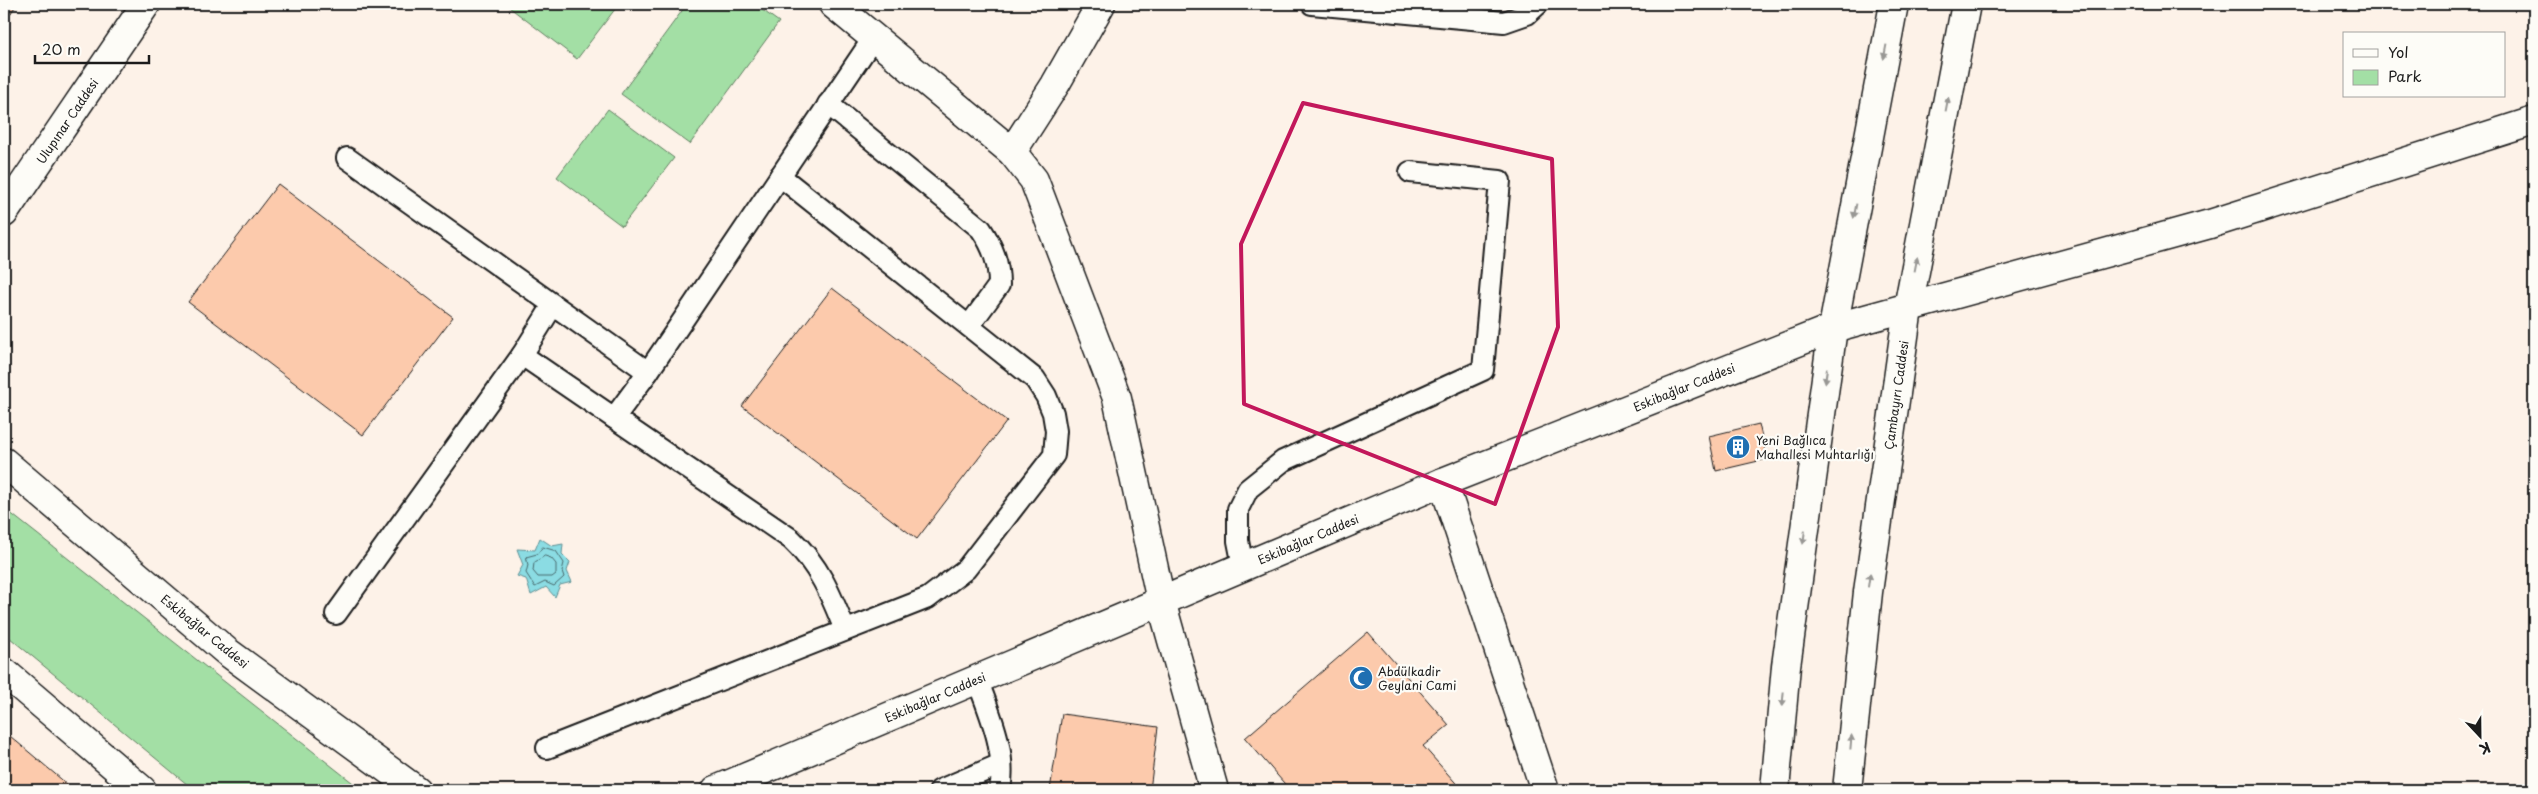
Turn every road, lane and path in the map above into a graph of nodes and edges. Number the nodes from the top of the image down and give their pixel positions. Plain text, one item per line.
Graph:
1 (146, 4) edge
2 (833, 4) edge
3 (1102, 4) edge
4 (1312, 4) edge
5 (1538, 4) edge
6 (1894, 4) edge
7 (1966, 4) edge
8 (874, 37) junction
9 (828, 104) junction
10 (2534, 121) edge
11 (1012, 152) junction
12 (347, 158) dead end
13 (1410, 172) dead end
14 (780, 176) junction
15 (4, 213) edge
16 (553, 305) junction
17 (1908, 308) junction
18 (969, 326) junction
19 (1833, 328) junction
20 (522, 355) junction
21 (648, 372) junction
22 (614, 418) junction
23 (4, 462) edge
24 (1443, 482) junction
25 (1243, 566) junction
26 (1161, 600) junction
27 (336, 614) dead end
28 (845, 630) junction
29 (4, 672) edge
30 (977, 679) junction
31 (547, 748) dead end
32 (1001, 764) junction
33 (142, 790) edge
34 (416, 790) edge
35 (716, 790) edge
36 (940, 790) edge
37 (1000, 790) edge
38 (1214, 790) edge
39 (1545, 790) edge
40 (1775, 790) edge
41 (1847, 790) edge

1 - 15 street, Ulupınar Caddesi
2 - 8 street
3 - 11 street
4 - 5 lane
6 -> 19 street
17 -> 7 street, Çambayırı Caddesi
8 - 9 lane
8 - 11 street
9 - 14 lane
9 - 18 lane
10 - 17 street, Eskibağlar Caddesi
11 - 26 street
12 - 16 lane
13 - 25 lane
14 - 18 lane
14 - 21 lane
16 - 20 lane
16 - 21 lane
17 - 19 street, Eskibağlar Caddesi
41 -> 17 street, Çambayırı Caddesi
18 - 28 lane
19 - 24 street, Eskibağlar Caddesi
19 -> 40 street
20 - 22 lane
20 - 27 lane
21 - 22 lane
22 - 28 lane
23 - 34 street, Eskibağlar Caddesi
24 - 25 street, Eskibağlar Caddesi
24 - 39 street
25 - 26 street, Eskibağlar Caddesi
26 - 30 street, Eskibağlar Caddesi
26 - 38 street
28 - 31 lane
29 - 33 street
30 - 32 lane
30 - 35 street, Eskibağlar Caddesi
32 - 36 lane
32 - 37 lane

